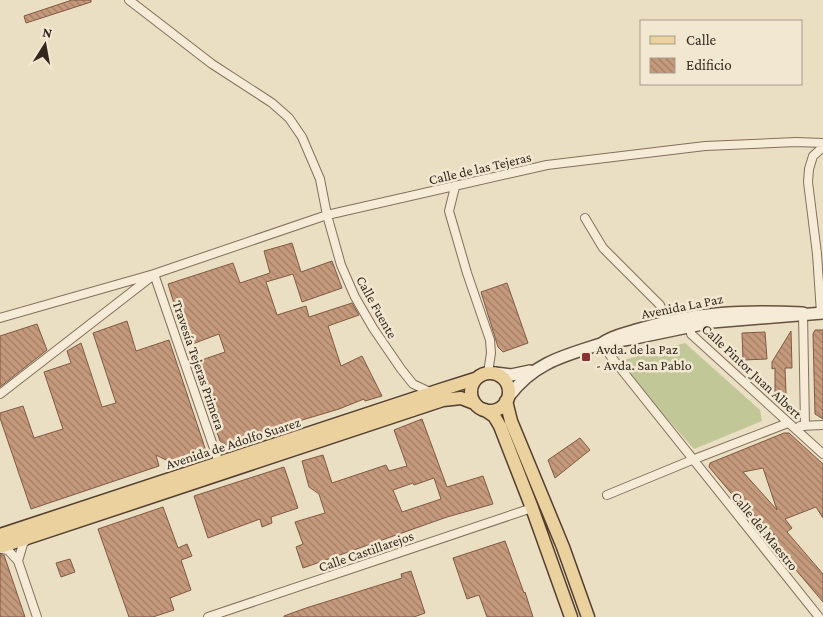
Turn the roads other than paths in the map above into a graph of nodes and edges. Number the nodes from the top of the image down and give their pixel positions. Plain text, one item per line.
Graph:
1 (131, 0) edge
2 (823, 145) edge
3 (455, 187) junction
4 (327, 215) junction
5 (585, 218) dead end
6 (820, 253) edge
7 (154, 274) junction
8 (802, 313) junction
9 (822, 313) edge
10 (0, 318) edge
11 (666, 322) junction
12 (695, 324) junction
13 (600, 344) junction
14 (537, 369) junction
15 (492, 373) junction
16 (475, 380) junction
17 (432, 392) junction
18 (0, 394) edge
19 (508, 399) junction
20 (479, 406) junction
21 (790, 425) junction
22 (823, 425) edge
23 (805, 426) junction
24 (823, 454) edge
25 (692, 460) junction
26 (219, 463) junction
27 (606, 495) dead end
28 (532, 508) junction
29 (0, 535) edge
30 (29, 537) junction
31 (0, 548) edge
32 (18, 561) junction
33 (37, 617) edge
34 (208, 617) edge
35 (571, 617) edge
36 (588, 617) edge
37 (819, 617) edge

1 - 4 street, Calle Fuente
2 - 3 street, Calle de las Tejeras
2 - 6 street
3 - 4 street, Calle de las Tejeras
3 - 15 street
4 - 7 street, Calle de las Tejeras
4 - 17 street, Calle Fuente
5 - 11 street
6 - 9 street
7 - 10 street, Calle de las Tejeras
7 - 18 street
7 - 26 street, Travesía Tejeras Primera
8 - 9 main road, Avenida La Paz
8 - 11 main road, Avenida La Paz
8 - 12 main road, Avenida La Paz
8 - 23 street
11 - 13 main road, Avenida La Paz
12 - 13 main road, Avenida La Paz
12 - 21 street, Calle Pintor Juan Albert
13 - 14 main road, Avenida La Paz
13 - 25 street, Calle del Maestro
14 - 15 main road, Avenida La Paz
14 - 19 main road, Avenida La Paz
15 - 16 main road
15 - 19 main road
16 - 17 main road, Avenida de Adolfo Suarez
16 - 20 main road
17 - 26 main road, Avenida de Adolfo Suarez
19 - 20 main road
19 - 36 main road
20 - 28 main road
20 - 30 main road, Avenida de Adolfo Suarez
21 - 23 street
21 - 24 street, Calle Pintor Juan Albert
21 - 25 street
22 - 23 street
25 - 27 street
25 - 37 street, Calle del Maestro
26 - 29 main road, Avenida de Adolfo Suarez
28 - 34 street, Calle Castillarejos
28 - 35 main road
30 - 31 main road, Avenida de Adolfo Suarez
30 - 32 street
31 - 32 street
32 - 33 street

